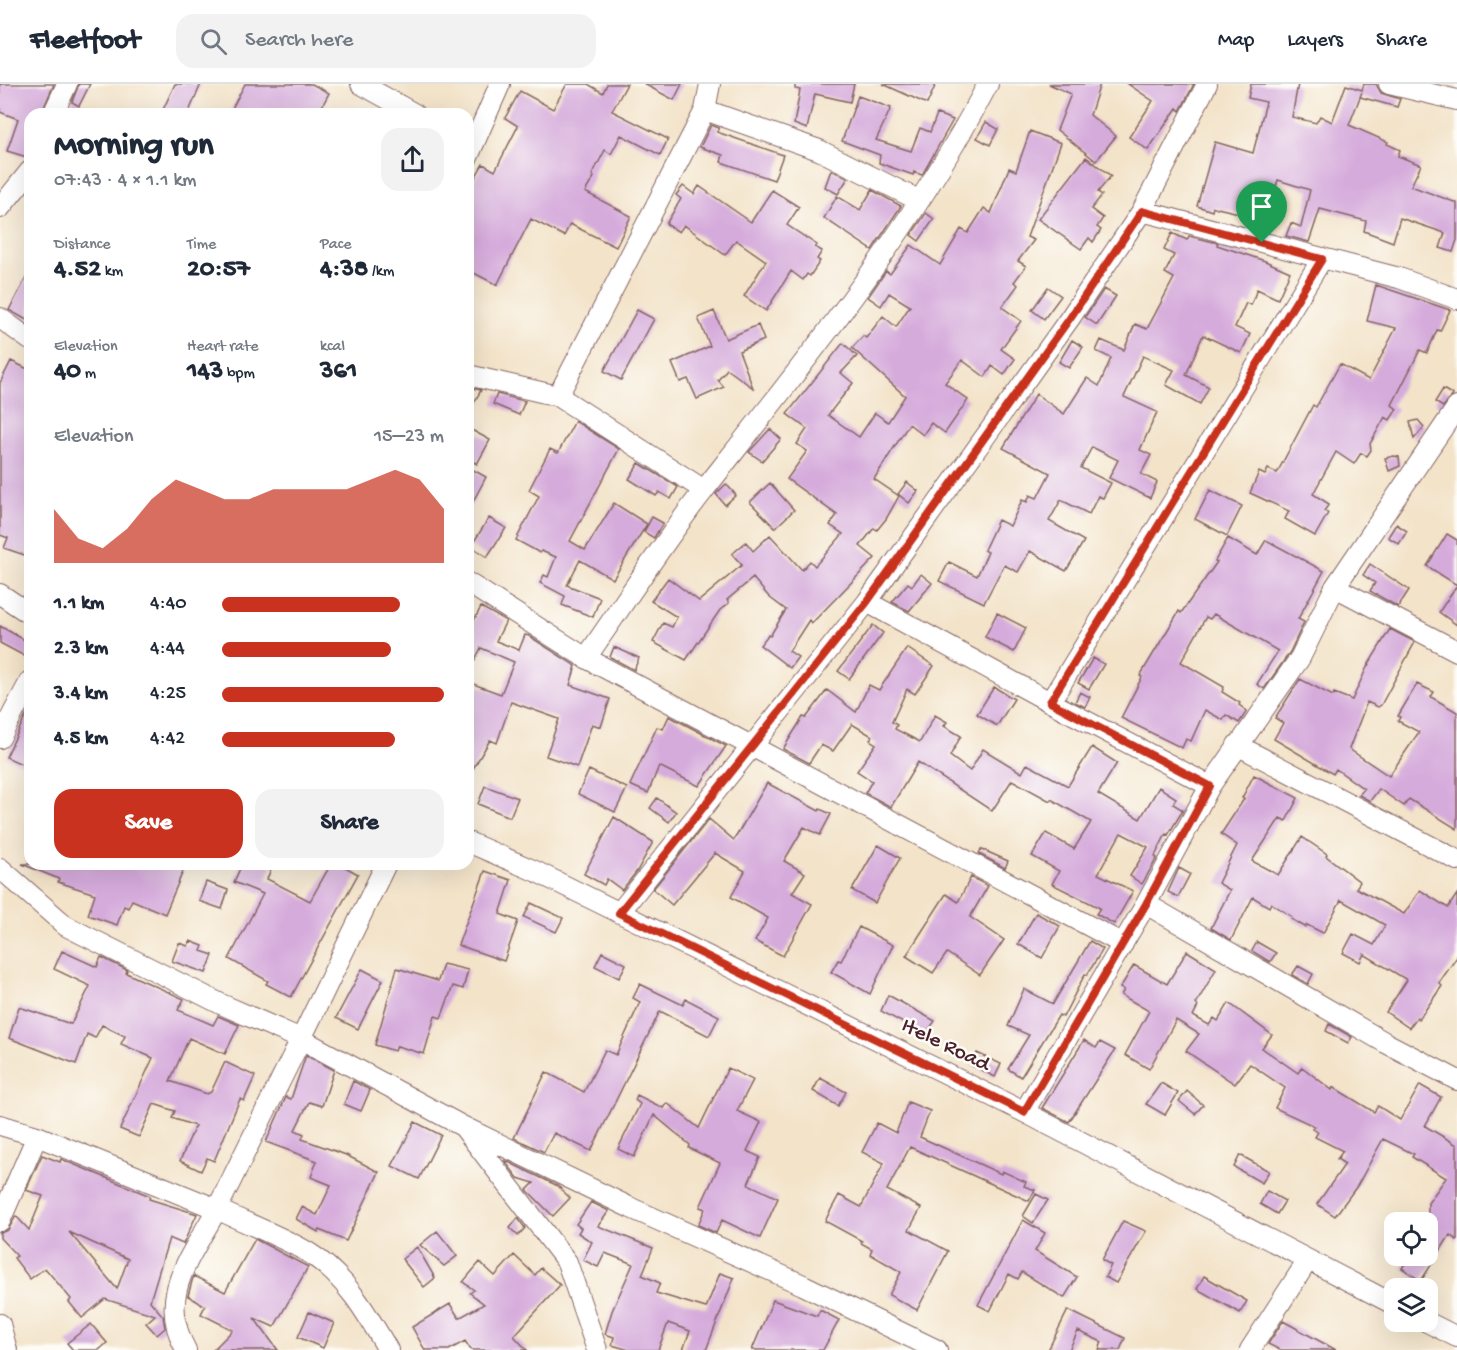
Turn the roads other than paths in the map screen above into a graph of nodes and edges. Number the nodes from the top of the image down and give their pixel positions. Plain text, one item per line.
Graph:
1 (67, 84) edge
2 (361, 84) edge
3 (501, 84) edge
4 (710, 84) edge
5 (988, 84) edge
6 (1207, 84) edge
7 (1389, 84) edge
8 (1457, 100) edge
9 (56, 108) edge
10 (404, 108) edge
11 (705, 110) junction
12 (474, 141) edge
13 (24, 175) edge
14 (7, 186) edge
15 (918, 200) junction
16 (0, 208) edge
17 (1142, 211) junction
18 (1322, 259) junction
19 (1457, 299) edge
20 (0, 318) edge
21 (24, 336) edge
22 (474, 376) edge
23 (558, 396) junction
24 (1457, 407) edge
25 (704, 490) junction
26 (1335, 586) junction
27 (474, 587) edge
28 (0, 594) edge
29 (867, 602) junction
30 (24, 610) edge
31 (1457, 651) edge
32 (586, 658) junction
33 (24, 692) edge
34 (1050, 702) junction
35 (0, 738) edge
36 (1237, 745) junction
37 (752, 746) junction
38 (1210, 786) junction
39 (474, 845) edge
40 (1457, 860) edge
41 (0, 868) edge
42 (383, 870) edge
43 (1146, 904) junction
44 (619, 913) junction
45 (1123, 944) junction
46 (301, 1039) junction
47 (1457, 1080) edge
48 (1024, 1112) junction
49 (0, 1125) edge
50 (464, 1127) junction
51 (37, 1136) junction
52 (217, 1209) junction
53 (0, 1221) edge
54 (1308, 1260) junction
55 (1384, 1299) edge
56 (0, 1324) edge
57 (1438, 1327) edge
58 (1457, 1336) edge
59 (7, 1350) edge
60 (186, 1350) edge
61 (388, 1350) edge
62 (597, 1350) edge
63 (937, 1350) edge
64 (1250, 1350) edge

1 - 9 street
2 - 10 street
3 - 12 street
4 - 11 street
5 - 15 street
6 - 17 street
7 - 8 street
11 - 15 street
11 - 23 street
13 - 14 street
14 - 16 street
15 - 25 street
17 - 18 street
17 - 29 street
18 - 19 street
18 - 34 street
20 - 21 street
22 - 23 street
23 - 25 street
24 - 26 street
25 - 32 street
26 - 31 street
26 - 36 street
27 - 32 street
28 - 30 street
29 - 34 street
29 - 37 street
32 - 37 street
33 - 35 street
34 - 38 street
36 - 38 street
36 - 40 street
37 - 44 street
37 - 45 street
38 - 43 street
39 - 44 street, Itele Road
41 - 46 street
42 - 46 street
43 - 45 street
43 - 47 street
44 - 48 street, Itele Road
45 - 48 street
46 - 50 street
46 - 52 street
48 - 54 street, Itele Road
49 - 51 street
50 - 62 street
50 - 63 street
51 - 52 street
51 - 53 street
52 - 60 street
52 - 61 street
54 - 55 street, Itele Road
54 - 64 street
56 - 59 street
57 - 58 street

